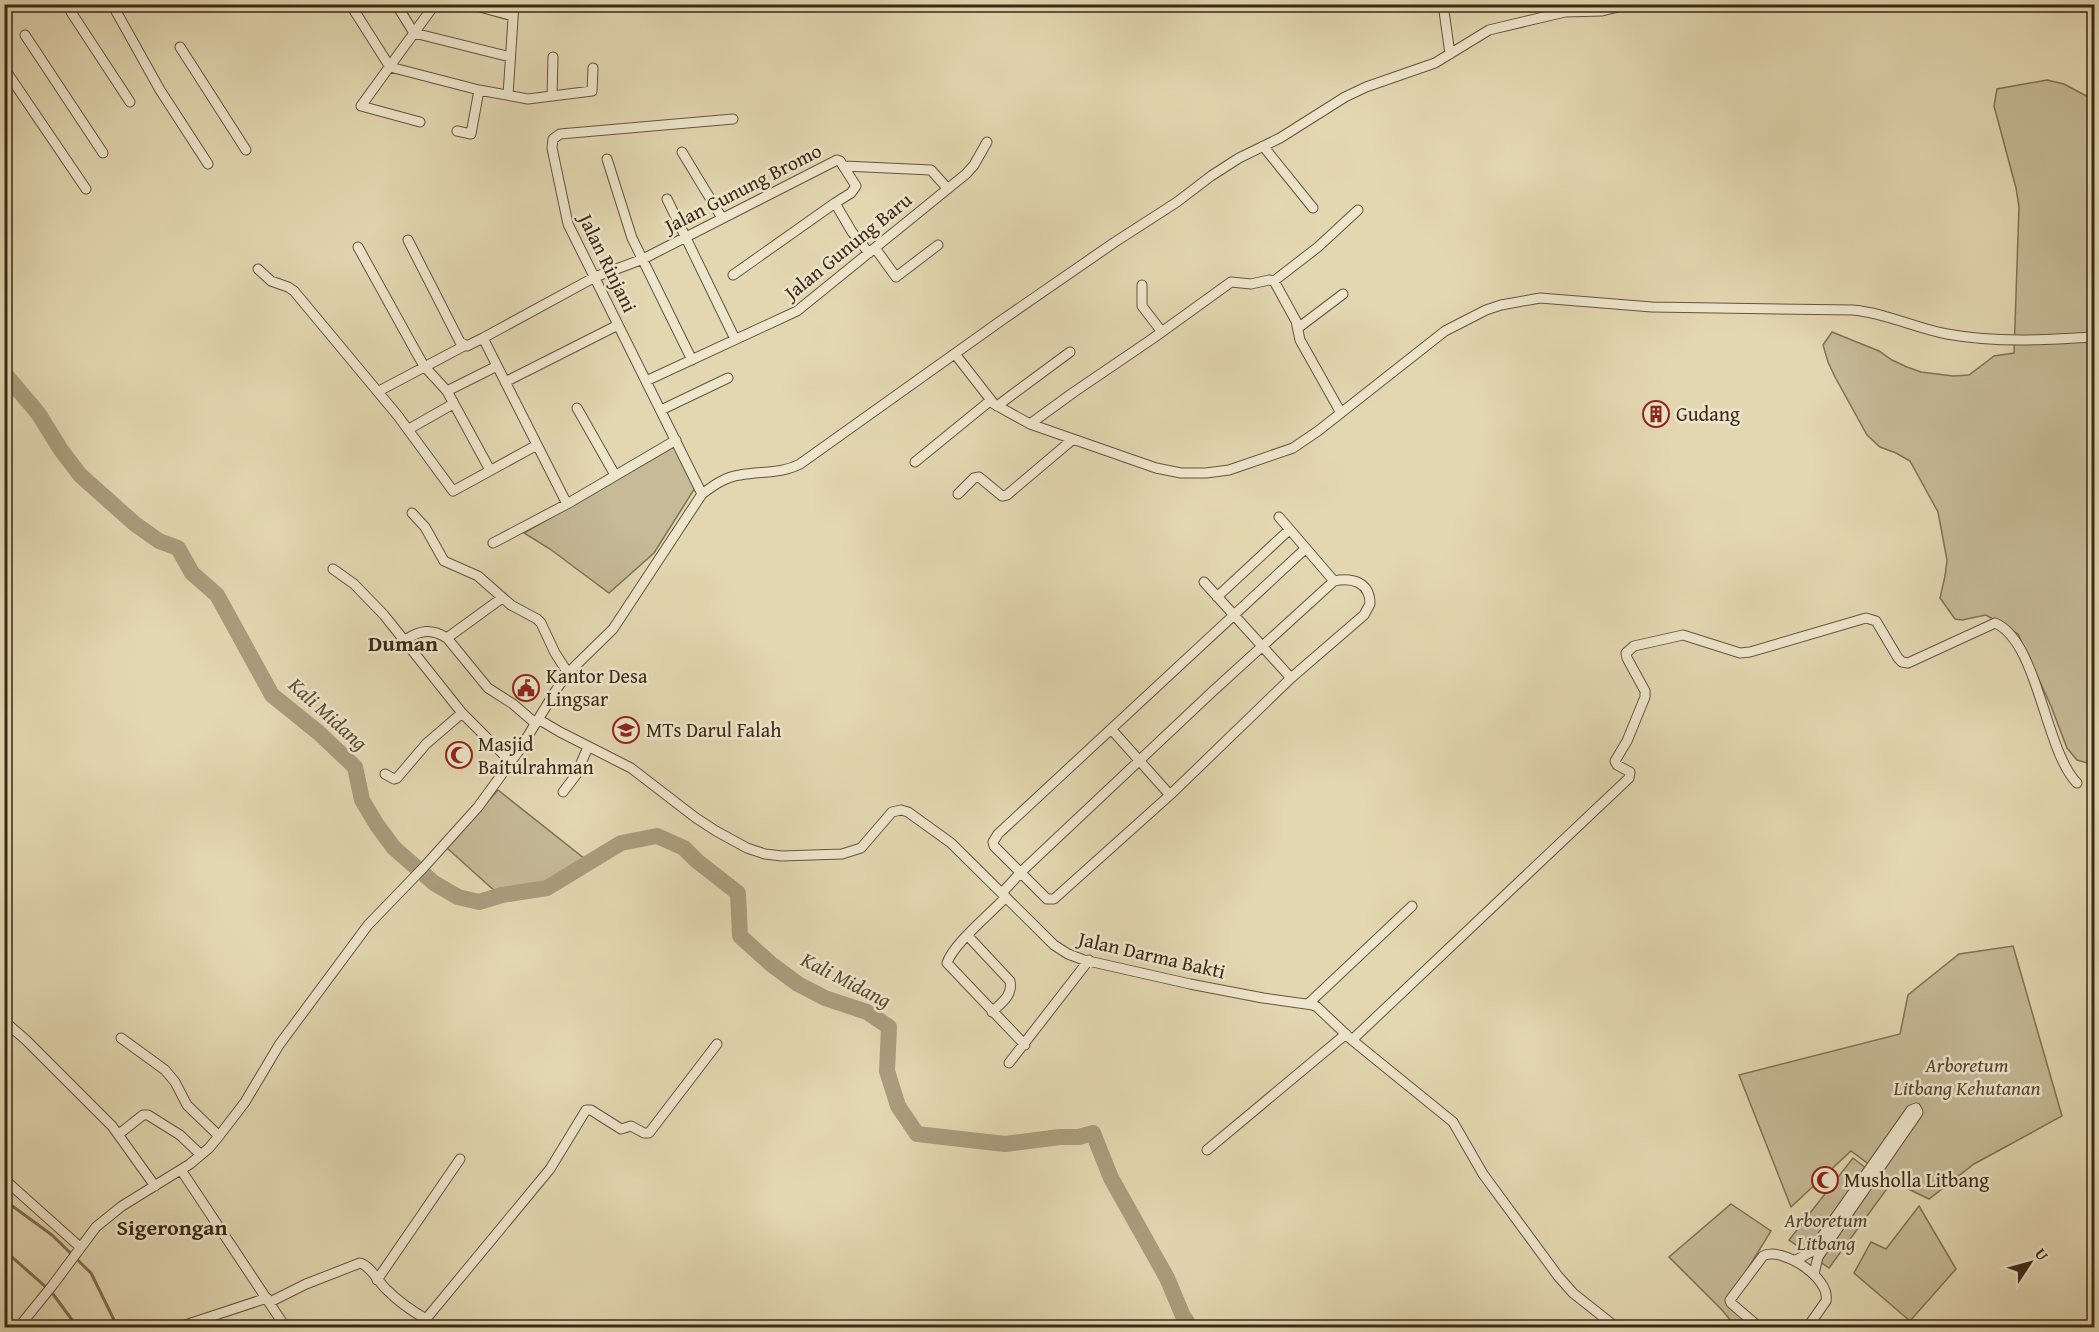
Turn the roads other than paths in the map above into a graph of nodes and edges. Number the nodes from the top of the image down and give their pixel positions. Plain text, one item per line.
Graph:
1 (112, 4) edge
2 (350, 4) edge
3 (396, 4) edge
4 (435, 4) edge
5 (469, 4) edge
6 (514, 4) edge
7 (1443, 4) edge
8 (1631, 4) edge
9 (71, 12) dead end
10 (513, 16) junction
11 (414, 33) junction
12 (25, 35) dead end
13 (180, 47) dead end
14 (1450, 51) junction
15 (510, 57) junction
16 (554, 57) dead end
17 (4, 68) edge
18 (390, 68) junction
19 (593, 68) dead end
20 (479, 90) junction
21 (508, 95) junction
22 (552, 96) junction
23 (130, 102) dead end
24 (733, 119) dead end
25 (420, 122) dead end
26 (457, 131) dead end
27 (987, 142) dead end
28 (1263, 146) junction
29 (246, 150) dead end
30 (682, 152) dead end
31 (103, 153) dead end
32 (607, 159) dead end
33 (208, 164) dead end
34 (844, 166) junction
35 (86, 189) dead end
36 (948, 189) junction
37 (667, 199) dead end
38 (835, 203) junction
39 (1313, 208) dead end
40 (1358, 210) dead end
41 (722, 218) junction
42 (686, 238) junction
43 (408, 240) dead end
44 (938, 244) dead end
45 (358, 247) dead end
46 (872, 251) junction
47 (643, 259) junction
48 (258, 269) dead end
49 (733, 275) dead end
50 (595, 277) junction
51 (1274, 281) junction
52 (1142, 285) dead end
53 (1343, 294) dead end
54 (618, 325) junction
55 (1298, 328) junction
56 (1162, 332) junction
57 (2094, 337) edge
58 (483, 338) junction
59 (735, 339) junction
60 (464, 346) junction
61 (1070, 352) dead end
62 (955, 354) junction
63 (692, 360) junction
64 (424, 366) junction
65 (497, 366) junction
66 (729, 378) dead end
67 (646, 381) junction
68 (505, 382) junction
69 (379, 391) junction
70 (447, 391) junction
71 (994, 403) junction
72 (453, 404) junction
73 (577, 408) dead end
74 (661, 410) junction
75 (1341, 413) junction
76 (1030, 424) junction
77 (408, 429) junction
78 (675, 440) junction
79 (1072, 440) junction
80 (537, 445) junction
81 (915, 462) dead end
82 (490, 470) junction
83 (615, 476) junction
84 (702, 494) junction
85 (958, 494) dead end
86 (567, 504) junction
87 (412, 513) dead end
88 (1279, 518) dead end
89 (1289, 530) junction
90 (493, 543) dead end
91 (1305, 549) junction
92 (333, 569) dead end
93 (1334, 581) junction
94 (1204, 582) dead end
95 (1217, 597) junction
96 (502, 598) junction
97 (1234, 616) junction
98 (447, 638) junction
99 (405, 640) junction
100 (1262, 647) junction
101 (568, 673) junction
102 (1291, 678) junction
103 (462, 712) junction
104 (536, 721) junction
105 (1112, 730) junction
106 (588, 747) junction
107 (1141, 761) junction
108 (511, 762) junction
109 (385, 774) dead end
110 (2078, 783) dead end
111 (563, 792) dead end
112 (1170, 795) junction
113 (1021, 872) junction
114 (1004, 895) junction
115 (1412, 906) dead end
116 (968, 935) junction
117 (1089, 960) junction
118 (1308, 1004) junction
119 (992, 1012) junction
120 (4, 1021) edge
121 (1349, 1037) junction
122 (121, 1038) dead end
123 (717, 1044) dead end
124 (1025, 1045) junction
125 (1009, 1063) dead end
126 (119, 1134) junction
127 (219, 1136) junction
128 (1208, 1150) dead end
129 (201, 1155) junction
130 (460, 1159) dead end
131 (181, 1170) junction
132 (1874, 1170) junction
133 (4, 1179) edge
134 (155, 1186) junction
135 (78, 1249) junction
136 (1815, 1254) junction
137 (1796, 1260) junction
138 (1814, 1274) junction
139 (377, 1280) junction
140 (268, 1300) junction
141 (182, 1326) edge
142 (1759, 1327) edge
143 (18, 1328) edge
144 (286, 1328) edge
145 (1617, 1328) edge
146 (1807, 1328) edge

1 - 33 street
2 - 18 street
3 - 11 street
4 - 11 street
5 - 10 street
6 - 10 street
7 - 14 street
8 - 14 street
9 - 23 street
10 - 15 street
11 - 15 street
11 - 18 street
12 - 31 street
13 - 29 street
14 - 28 street
15 - 21 street
16 - 22 street
17 - 35 street
18 - 20 street
18 - 25 street
19 - 22 street
20 - 21 street
20 - 26 street
21 - 22 street
24 - 50 street, Jalan Rinjani
27 - 36 street, Jalan Gunung Baru
28 - 39 street
28 - 62 street
30 - 41 street
32 - 47 street
34 - 36 street
34 - 38 street, Jalan Gunung Bromo
34 - 41 street, Jalan Gunung Bromo
36 - 46 street, Jalan Gunung Baru
37 - 42 street
38 - 46 street
38 - 49 street
40 - 51 street
41 - 42 street, Jalan Gunung Bromo
42 - 47 street, Jalan Gunung Bromo
42 - 59 street
43 - 60 street
44 - 46 street
45 - 64 street
46 - 59 street, Jalan Gunung Baru
47 - 50 street, Jalan Gunung Bromo
47 - 63 street
48 - 69 street
50 - 54 street, Jalan Rinjani
50 - 58 street, Jalan Gunung Bromo
51 - 55 street
51 - 56 street
52 - 56 street
53 - 55 street
54 - 67 street, Jalan Rinjani
54 - 68 street
55 - 75 street
56 - 76 street
57 - 75 street
58 - 60 street, Jalan Gunung Bromo
58 - 65 street
59 - 63 street, Jalan Gunung Baru
60 - 64 street, Jalan Gunung Bromo
61 - 71 street
62 - 71 street
62 - 84 street
63 - 67 street, Jalan Gunung Baru
64 - 69 street, Jalan Gunung Bromo
64 - 70 street
65 - 68 street
65 - 70 street
66 - 74 street
67 - 74 street, Jalan Rinjani
68 - 80 street
69 - 77 street
70 - 72 street
71 - 76 street
71 - 81 street
72 - 77 street
72 - 82 street
73 - 83 street
74 - 78 street, Jalan Rinjani
75 - 79 street
76 - 79 street
77 - 82 street
78 - 83 street
78 - 84 street, Jalan Rinjani
79 - 85 street
80 - 82 street
80 - 86 street
83 - 86 street
84 - 101 street
86 - 90 street
87 - 96 street
88 - 89 street
89 - 91 street
89 - 95 street
91 - 93 street
91 - 97 street
92 - 99 street
93 - 100 street
93 - 102 street
94 - 95 street
95 - 97 street
96 - 98 street
96 - 101 street
97 - 100 street
97 - 105 street
98 - 99 street
98 - 104 street, Jalan Darma Bakti
99 - 103 street
100 - 102 street
100 - 107 street
101 - 104 street
102 - 112 street
103 - 108 street
103 - 109 street
104 - 106 street, Jalan Darma Bakti
104 - 108 street
105 - 107 street
105 - 113 street
106 - 111 street
106 - 114 street, Jalan Darma Bakti
107 - 112 street
107 - 113 street
108 - 127 street
110 - 121 street
112 - 113 street
113 - 114 street
114 - 116 street
114 - 117 street, Jalan Darma Bakti
115 - 118 street
116 - 119 street
116 - 119 street
117 - 118 street, Jalan Darma Bakti
117 - 124 street
118 - 121 street, Jalan Darma Bakti
119 - 124 street
120 - 126 street
121 - 128 street
121 - 145 street, Jalan Darma Bakti
122 - 127 street
123 - 139 street
124 - 125 street
126 - 129 street
126 - 134 street
127 - 129 street
129 - 131 street
130 - 139 street
131 - 134 street
131 - 140 street
132 - 132 street
132 - 136 street
133 - 135 street
134 - 135 street
135 - 143 street
136 - 137 street
136 - 138 street
137 - 138 street
137 - 142 street
138 - 146 street
139 - 140 street
140 - 141 street
140 - 144 street

